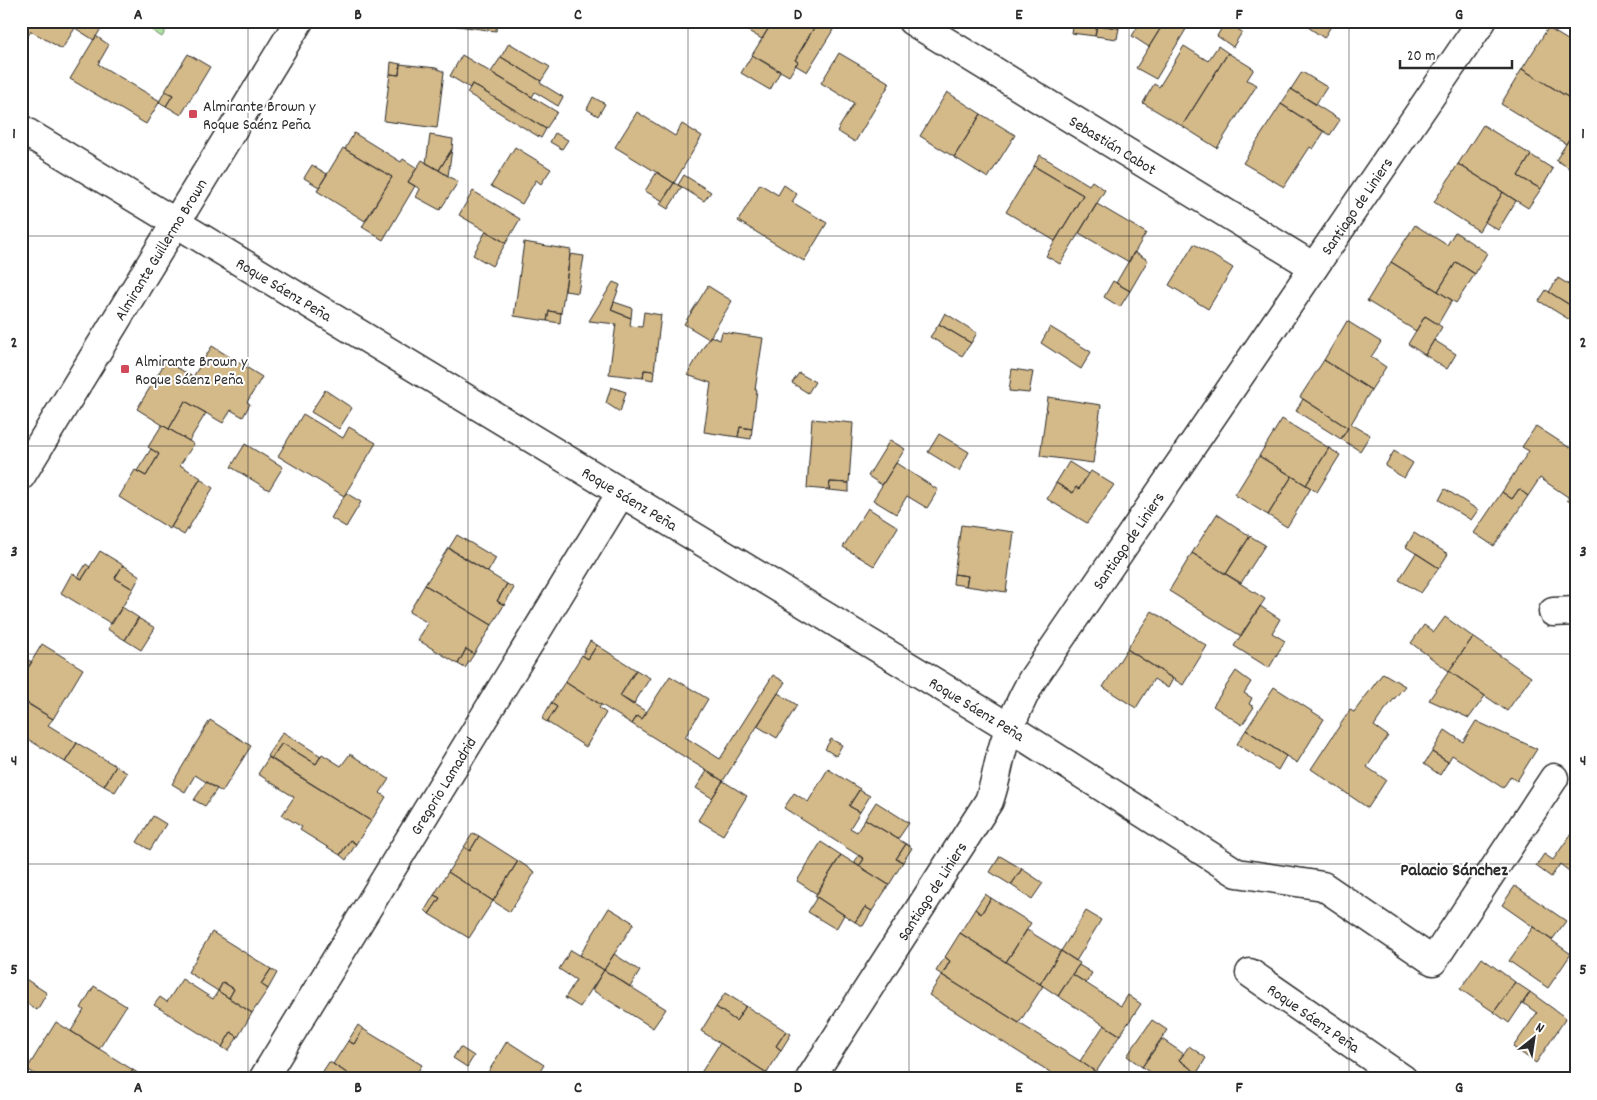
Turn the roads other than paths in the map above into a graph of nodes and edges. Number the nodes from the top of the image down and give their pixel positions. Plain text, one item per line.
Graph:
1 (299, 21) edge
2 (912, 21) edge
3 (1482, 21) edge
4 (21, 130) edge
5 (176, 224) junction
6 (1314, 267) junction
7 (21, 476) edge
8 (621, 493) junction
9 (1010, 728) junction
10 (1554, 778) dead end
11 (1250, 973) dead end
12 (264, 1079) edge
13 (810, 1079) edge
14 (1403, 1079) edge

1 - 5 street, Almirante Guillermo Brown
2 - 6 street, Sebastián Cabot
3 - 6 street, Santiago de Liniers
4 - 5 street, Roque Sáenz Peña
5 - 7 street, Almirante Guillermo Brown
5 - 8 street, Roque Sáenz Peña
6 - 9 street, Santiago de Liniers
8 - 9 street, Roque Sáenz Peña
8 - 12 street, Gregorio Lamadrid
9 - 10 street, Roque Sáenz Peña
9 - 13 street, Santiago de Liniers
11 - 14 street, Roque Sáenz Peña

